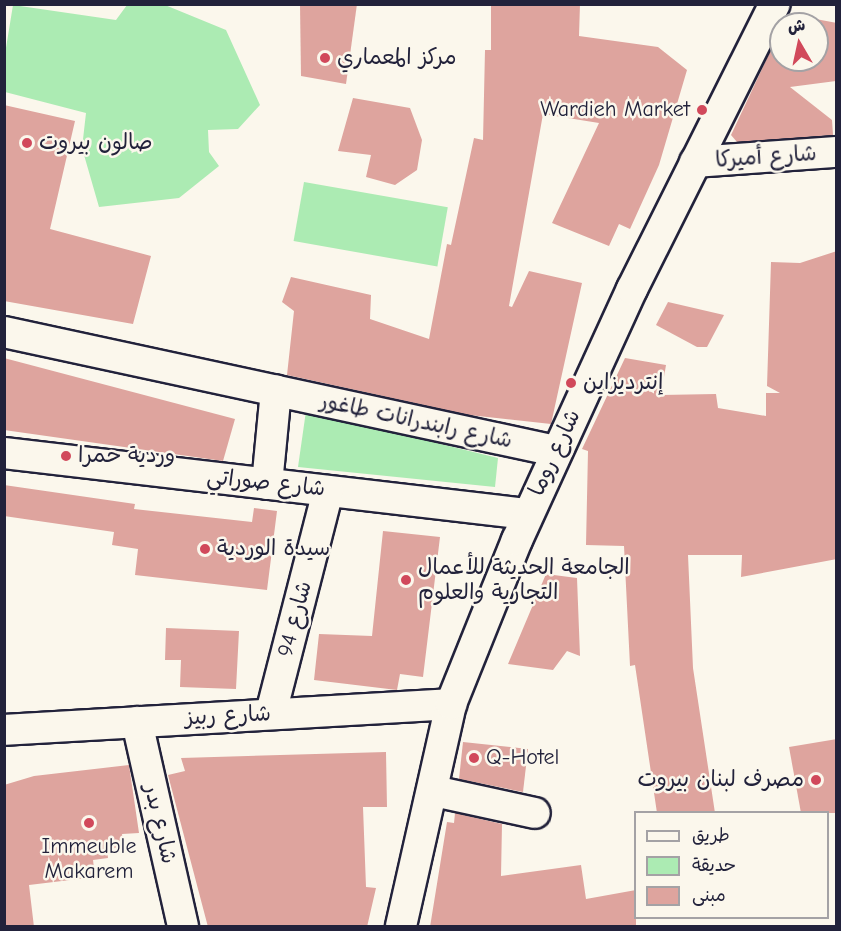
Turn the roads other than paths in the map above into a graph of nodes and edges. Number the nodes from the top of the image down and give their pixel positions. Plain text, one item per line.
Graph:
1 (775, 4) edge
2 (837, 152) edge
3 (696, 162) junction
4 (4, 332) edge
5 (276, 390) junction
6 (556, 451) junction
7 (4, 453) edge
8 (267, 484) junction
9 (328, 490) junction
10 (491, 508) junction
11 (527, 514) junction
12 (512, 554) junction
13 (451, 704) junction
14 (271, 713) junction
15 (137, 722) junction
16 (4, 730) edge
17 (434, 791) junction
18 (535, 813) dead end
19 (183, 927) edge
20 (401, 927) edge

1 - 3 street, شارع روما
2 - 3 street, شارع أميركا
3 - 6 street, شارع روما
4 - 5 street, شارع رابندرانات طاغور
5 - 6 street, شارع رابندرانات طاغور
5 - 8 street
6 - 11 street, شارع روما
7 - 8 street, شارع صوراتي
8 - 9 street, شارع صوراتي
9 - 10 street, شارع صوراتي
9 - 14 street, شارع 94
10 - 11 street, شارع صوراتي
10 - 12 street
11 - 12 street, شارع روما
12 - 13 street, شارع روما
13 - 14 street, شارع ربيز
13 - 17 street, شارع روما
14 - 15 street, شارع ربيز
15 - 16 street, شارع ربيز
15 - 19 street, شارع بدر
17 - 18 street
17 - 20 street, شارع روما

